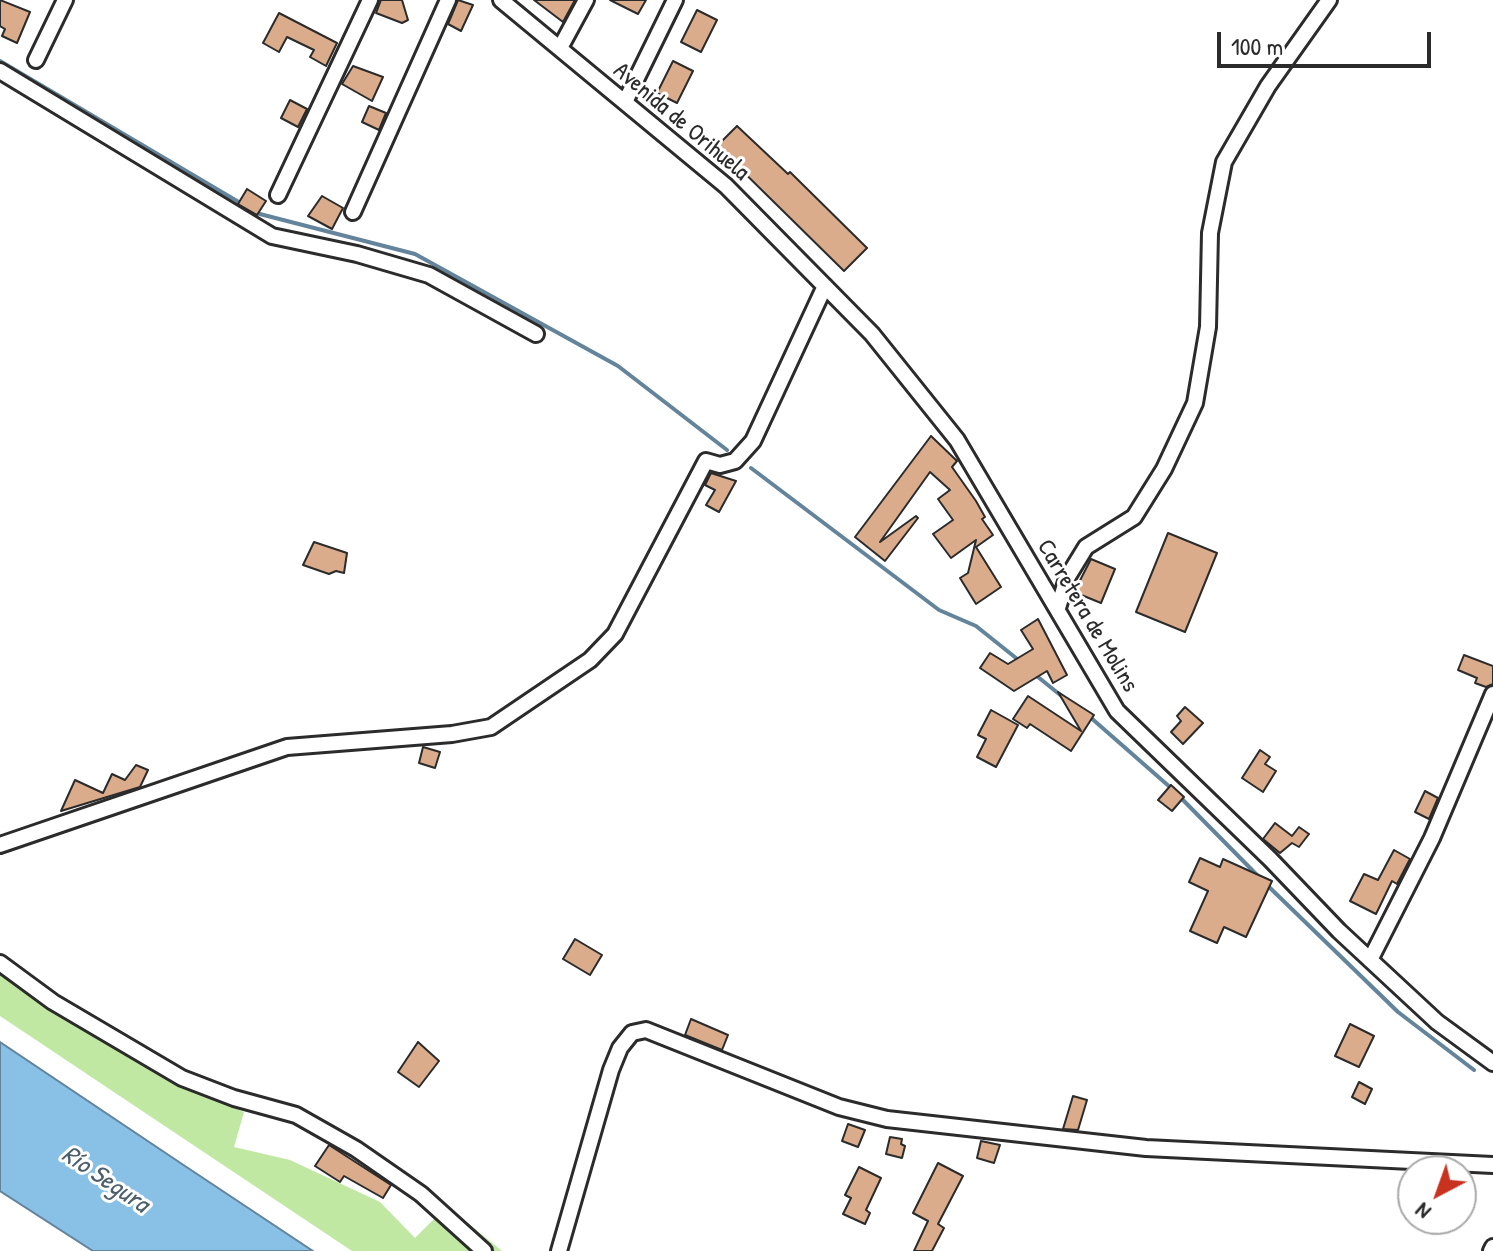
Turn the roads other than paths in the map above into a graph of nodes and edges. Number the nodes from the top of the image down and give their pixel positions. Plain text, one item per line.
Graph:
1 (65, 0) edge
2 (370, 0) edge
3 (448, 0) edge
4 (501, 0) edge
5 (586, 0) edge
6 (675, 0) edge
7 (1329, 0) edge
8 (560, 48) junction
9 (36, 60) dead end
10 (0, 71) edge
11 (625, 102) junction
12 (278, 195) dead end
13 (353, 212) dead end
14 (825, 286) junction
15 (536, 334) dead end
16 (1058, 608) junction
17 (1493, 694) edge
18 (0, 845) edge
19 (1370, 960) junction
20 (0, 963) edge
21 (1493, 1063) edge
22 (1493, 1165) edge
23 (484, 1251) edge
24 (559, 1251) edge

1 - 9 street
2 - 12 street
3 - 13 street
4 - 8 street, Avenida de Orihuela
5 - 8 street
6 - 11 street
7 - 16 street
8 - 11 street, Avenida de Orihuela
10 - 15 street
11 - 14 street, Avenida de Orihuela
14 - 16 street, Carretera de Molins
14 - 18 street
16 - 19 street, Carretera de Molins
17 - 19 street
19 - 21 street, Carretera de Molins
20 - 23 street
22 - 24 street

